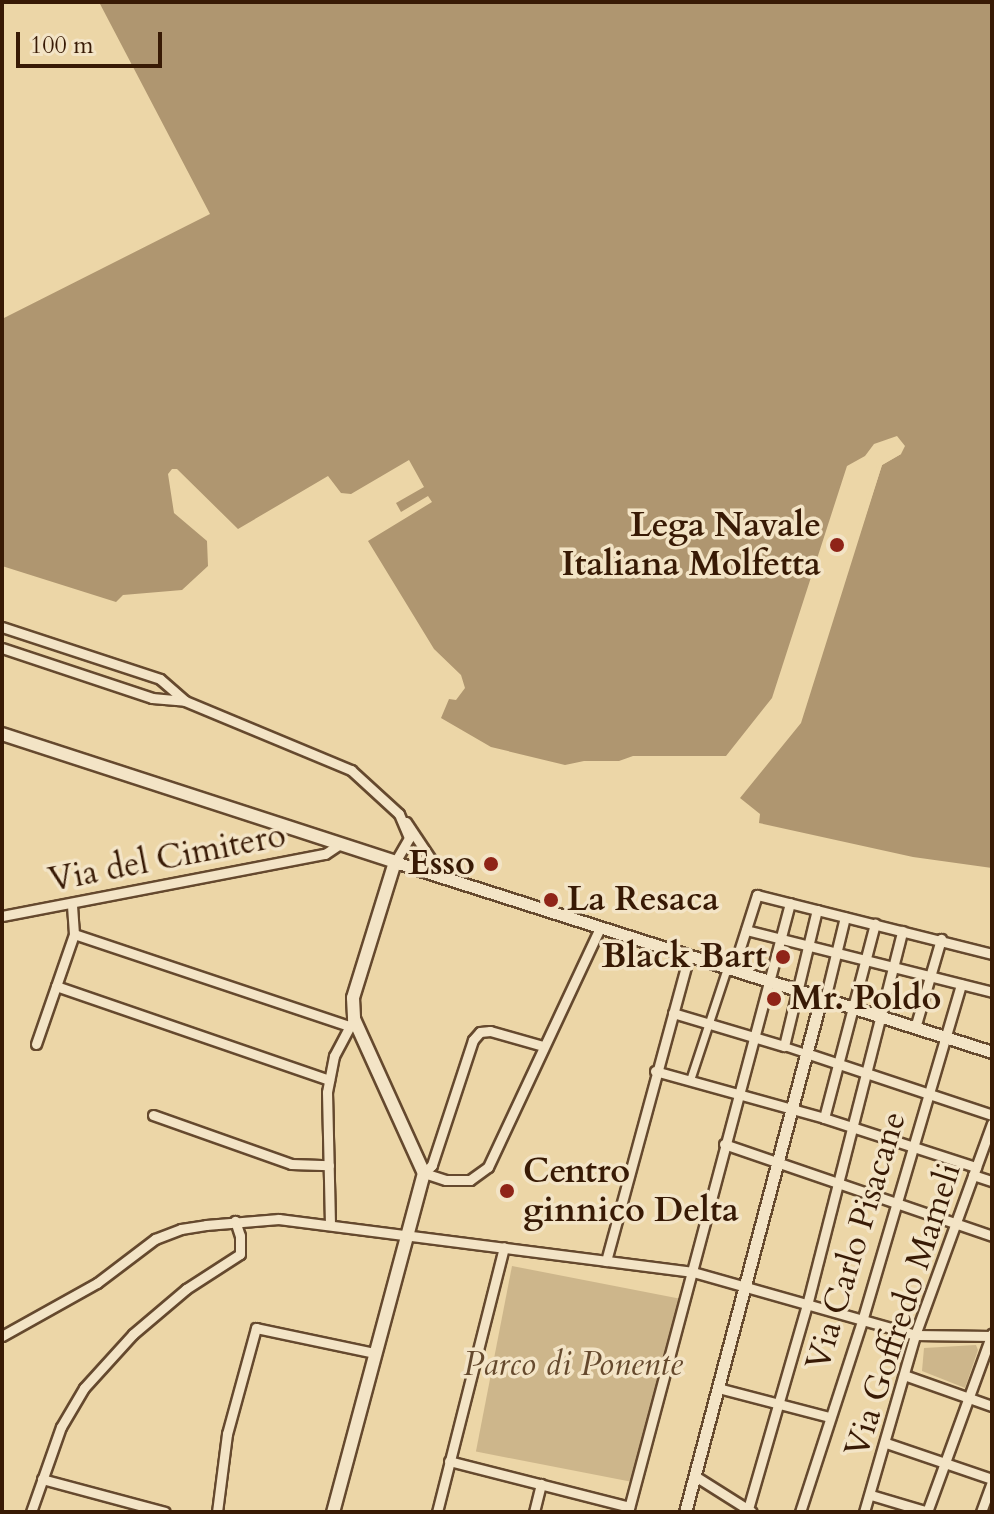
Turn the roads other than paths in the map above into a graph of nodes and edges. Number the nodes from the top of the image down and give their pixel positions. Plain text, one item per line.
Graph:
1 (2, 627) edge
2 (2, 648) edge
3 (185, 701) junction
4 (2, 734) edge
5 (399, 814) junction
6 (416, 833) junction
7 (340, 844) junction
8 (395, 862) junction
9 (411, 867) junction
10 (442, 876) junction
11 (72, 903) junction
12 (790, 903) junction
13 (817, 910) junction
14 (2, 916) edge
15 (845, 917) junction
16 (875, 924) junction
17 (600, 928) junction
18 (746, 930) junction
19 (902, 931) junction
20 (74, 934) junction
21 (941, 939) junction
22 (780, 940) junction
23 (807, 947) junction
24 (836, 954) junction
25 (992, 954) edge
26 (689, 956) junction
27 (866, 961) junction
28 (894, 968) junction
29 (730, 969) junction
30 (930, 977) junction
31 (769, 982) junction
32 (961, 984) junction
33 (56, 986) junction
34 (797, 991) junction
35 (992, 992) edge
36 (823, 998) junction
37 (853, 1008) junction
38 (673, 1013) junction
39 (881, 1017) junction
40 (351, 1023) junction
41 (709, 1023) junction
42 (915, 1028) junction
43 (754, 1037) junction
44 (945, 1037) junction
45 (36, 1044) dead end
46 (543, 1046) junction
47 (784, 1046) junction
48 (989, 1049) edge
49 (806, 1053) junction
50 (838, 1064) junction
51 (655, 1071) junction
52 (867, 1073) junction
53 (329, 1080) junction
54 (690, 1080) junction
55 (739, 1093) junction
56 (928, 1094) junction
57 (791, 1109) junction
58 (153, 1115) dead end
59 (992, 1115) edge
60 (824, 1118) junction
61 (992, 1124) edge
62 (852, 1127) junction
63 (724, 1144) junction
64 (912, 1146) junction
65 (778, 1162) junction
66 (329, 1165) junction
67 (975, 1171) junction
68 (424, 1173) junction
69 (992, 1181) edge
70 (836, 1183) junction
71 (897, 1203) junction
72 (235, 1221) junction
73 (330, 1224) junction
74 (955, 1224) junction
75 (408, 1235) junction
76 (992, 1236) edge
77 (504, 1247) junction
78 (606, 1261) junction
79 (693, 1272) junction
80 (745, 1287) junction
81 (807, 1305) junction
82 (862, 1321) junction
83 (915, 1335) junction
84 (992, 1335) edge
85 (2, 1336) edge
86 (375, 1353) junction
87 (904, 1375) junction
88 (718, 1388) junction
89 (967, 1397) junction
90 (776, 1402) junction
91 (992, 1406) edge
92 (829, 1417) junction
93 (886, 1443) junction
94 (449, 1461) junction
95 (945, 1463) junction
96 (695, 1476) junction
97 (42, 1479) junction
98 (992, 1481) edge
99 (541, 1484) junction
100 (871, 1495) junction
101 (628, 1510) edge
102 (750, 1511) edge
103 (31, 1512) edge
104 (165, 1512) edge
105 (217, 1512) edge
106 (333, 1512) edge
107 (437, 1512) edge
108 (534, 1512) edge
109 (685, 1512) edge
110 (800, 1512) edge
111 (864, 1512) edge
112 (928, 1512) edge
113 (981, 1512) edge

1 - 3 street
2 - 3 street
3 - 5 street
4 - 7 main road
5 - 6 street
5 - 8 street
6 - 9 street
6 - 10 street
7 - 8 main road
7 - 11 street, Via del Cimitero
8 - 9 street
8 - 40 main road
9 - 10 street
10 - 17 street
11 - 14 street, Via del Cimitero
11 - 20 street
12 - 13 street
12 - 18 street
12 - 22 street
13 - 15 street
13 - 23 street
15 - 16 street
15 - 24 street
16 - 19 street
16 - 27 street
17 - 26 street
17 - 46 street
18 - 22 street
18 - 29 street
19 - 21 street
19 - 28 street
20 - 33 street
20 - 40 street
21 - 25 street
21 - 30 street
22 - 23 street
22 - 31 street
23 - 24 street
23 - 34 street
24 - 27 street
24 - 36 street
26 - 29 street
26 - 38 street
27 - 28 street
27 - 37 street
28 - 30 street
28 - 39 street
29 - 31 street
29 - 41 street
30 - 32 street
30 - 42 street
31 - 34 street
31 - 43 street
32 - 35 street
32 - 44 street, Via Carlo Pisacane
33 - 45 street
33 - 53 street
34 - 36 street
34 - 47 street
36 - 37 street
36 - 49 street
37 - 39 street
37 - 50 street
38 - 41 street
38 - 51 street
39 - 42 street
39 - 52 street
40 - 53 street
40 - 68 main road
41 - 43 street
41 - 54 street
42 - 44 street
43 - 47 street
43 - 55 street
44 - 48 street
44 - 56 street, Via Carlo Pisacane
46 - 68 street
46 - 68 street
47 - 49 street
49 - 50 street
49 - 57 street
50 - 52 street
50 - 60 street
51 - 54 street
51 - 78 street
52 - 56 street
52 - 62 street
53 - 66 street
54 - 55 street
55 - 57 street
55 - 63 street
56 - 59 street
56 - 64 street, Via Carlo Pisacane
57 - 60 street
57 - 65 street
58 - 66 street
60 - 62 street
61 - 67 street, Via Goffredo Mameli
62 - 64 street
62 - 70 street
63 - 65 street
63 - 79 street
64 - 67 street
64 - 71 street, Via Carlo Pisacane
65 - 70 street
65 - 80 street
66 - 73 street
67 - 69 street
67 - 74 street, Via Goffredo Mameli
68 - 75 main road
70 - 71 street
70 - 81 street
71 - 74 street
71 - 82 street, Via Carlo Pisacane
72 - 73 street
72 - 85 street
72 - 97 street
73 - 75 street
74 - 76 street
74 - 83 street, Via Goffredo Mameli
75 - 77 street
75 - 86 main road
77 - 78 street
77 - 94 street
78 - 79 street
79 - 80 street
79 - 101 street
80 - 81 street
80 - 88 street
81 - 82 street
81 - 90 street
82 - 83 street
82 - 92 street, Via Carlo Pisacane
83 - 84 street
83 - 87 street, Via Goffredo Mameli
84 - 89 street
86 - 105 street
86 - 106 main road
87 - 89 street
87 - 93 street, Via Goffredo Mameli
88 - 90 street
88 - 96 street
89 - 91 street
89 - 95 street
90 - 92 street
90 - 102 street
92 - 110 street, Via Carlo Pisacane
93 - 95 street
93 - 100 street, Via Goffredo Mameli
94 - 99 street
94 - 107 street
95 - 98 street
95 - 112 street
96 - 102 street
96 - 109 street
97 - 103 street
97 - 104 street
98 - 113 street
99 - 101 street
99 - 108 street
100 - 111 street, Via Goffredo Mameli
100 - 112 street

